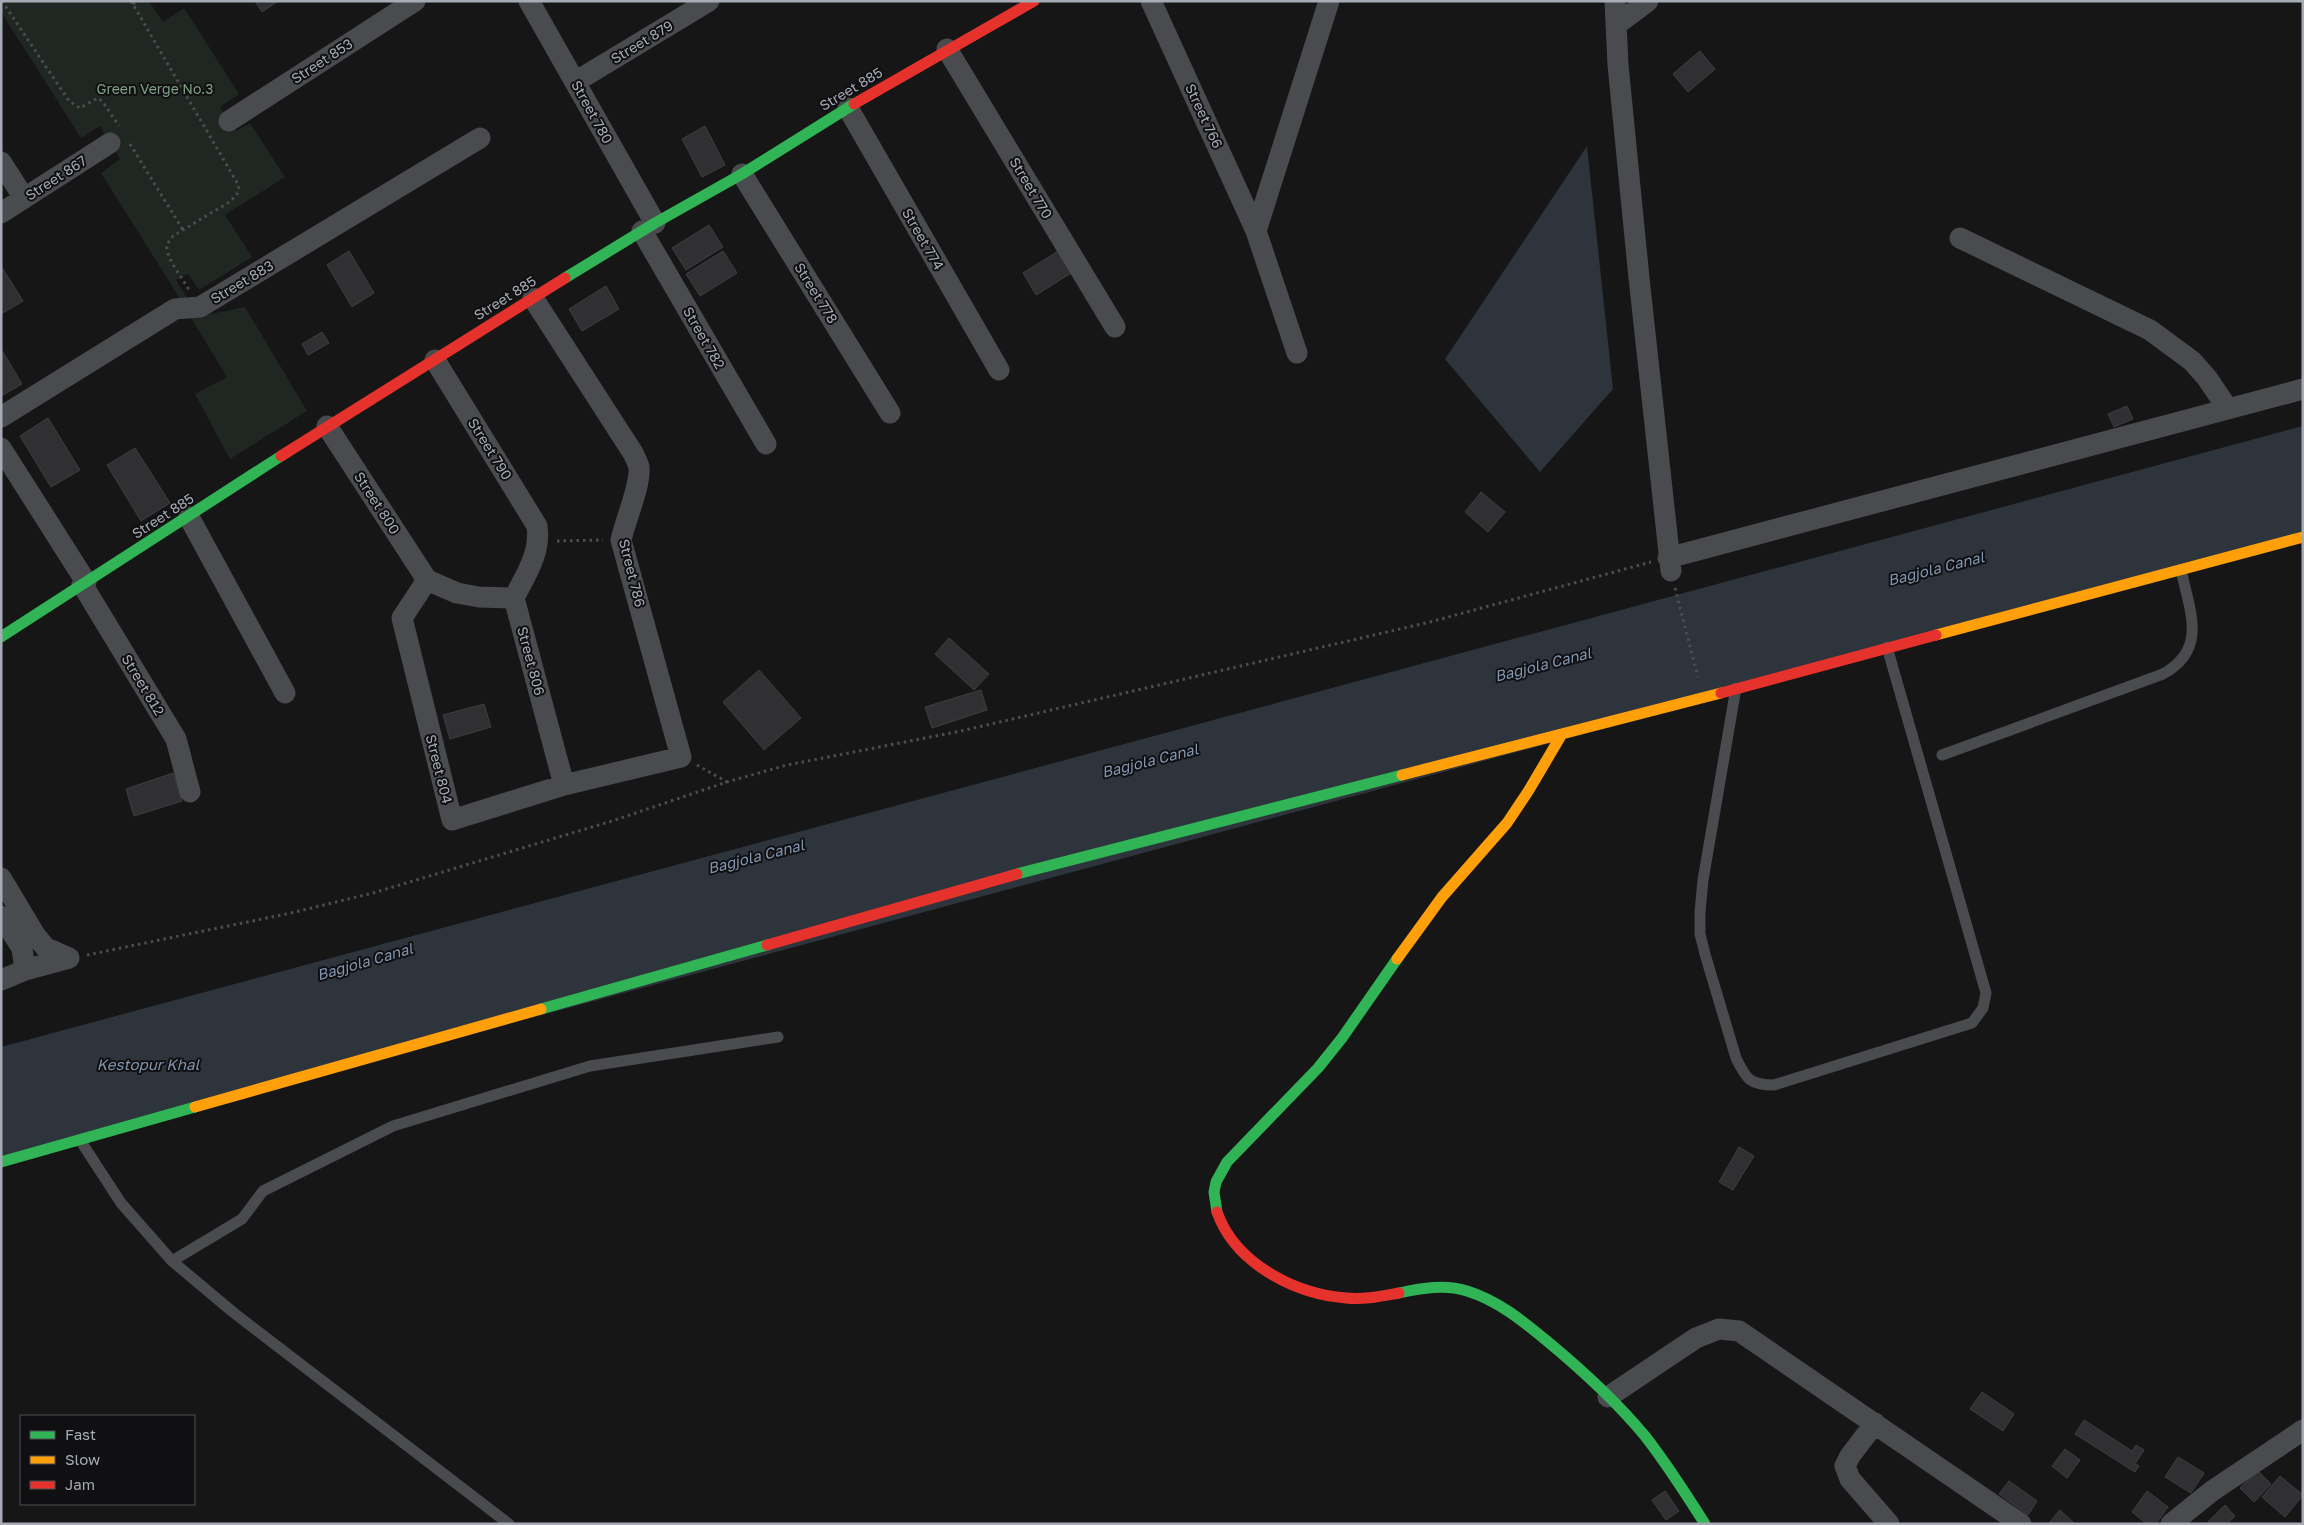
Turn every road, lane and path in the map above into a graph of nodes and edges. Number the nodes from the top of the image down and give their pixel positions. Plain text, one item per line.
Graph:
1 (2, 1) edge
2 (138, 1) edge
3 (415, 1) edge
4 (529, 1) edge
5 (709, 1) edge
6 (1034, 1) edge
7 (1151, 1) edge
8 (1330, 1) edge
9 (1615, 1) edge
10 (1648, 1) edge
11 (132, 3) edge
12 (1616, 25) junction
13 (947, 49) junction
14 (575, 82) junction
15 (848, 108) junction
16 (229, 121) dead end
17 (120, 138) junction
18 (480, 138) dead end
19 (1, 162) edge
20 (742, 174) junction
21 (24, 198) junction
22 (1, 213) edge
23 (648, 227) junction
24 (183, 230) junction
25 (1256, 231) junction
26 (1960, 238) dead end
27 (533, 298) junction
28 (200, 307) junction
29 (1115, 327) dead end
30 (1297, 353) dead end
31 (435, 360) junction
32 (999, 370) dead end
33 (2303, 389) edge
34 (2228, 409) junction
35 (890, 413) dead end
36 (1, 416) edge
37 (327, 426) junction
38 (766, 444) dead end
39 (1, 448) edge
40 (189, 517) junction
41 (2303, 537) edge
42 (621, 540) junction
43 (539, 541) junction
44 (1670, 565) junction
45 (2181, 570) junction
46 (427, 580) junction
47 (84, 583) junction
48 (514, 598) junction
49 (1, 637) edge
50 (1887, 647) junction
51 (1736, 688) junction
52 (1702, 691) junction
53 (285, 694) dead end
54 (1562, 734) junction
55 (1942, 755) dead end
56 (682, 757) junction
57 (727, 782) junction
58 (564, 785) junction
59 (190, 792) dead end
60 (1, 878) edge
61 (1, 916) edge
62 (69, 958) junction
63 (25, 970) junction
64 (1, 980) edge
65 (778, 1037) dead end
66 (80, 1140) junction
67 (1, 1162) edge
68 (172, 1261) junction
69 (1608, 1397) junction
70 (1875, 1423) junction
71 (2303, 1430) edge
72 (509, 1524) edge
73 (1705, 1524) edge
74 (1889, 1524) edge
75 (2021, 1524) edge
76 (2171, 1524) edge

1 - 17 path
2 - 11 path
3 - 16 street, Street 853
4 - 14 street, Street 780
5 - 14 street, Street 879
6 - 13 street, Street 885
7 - 25 street, Street 766
8 - 25 street
9 - 12 street
10 - 12 street
11 - 24 path
12 - 44 street
13 - 15 street, Street 885
13 - 29 street, Street 770
14 - 23 street, Street 780
15 - 20 street, Street 885
15 - 32 street, Street 774
17 - 21 street, Street 867
17 - 24 path
18 - 28 street, Street 883
19 - 21 street
20 - 23 street, Street 885
20 - 35 street, Street 778
21 - 22 street, Street 867
23 - 27 street, Street 885
23 - 38 street, Street 782
24 - 28 path
25 - 30 street, Street 766
26 - 34 street
27 - 31 street, Street 885
27 - 42 street, Street 786
28 - 36 street, Street 883
31 - 37 street, Street 885
31 - 43 street, Street 790
33 - 34 street
34 - 44 street
37 - 40 street, Street 885
37 - 46 street, Street 800
39 - 47 street, Street 812
40 - 47 street, Street 885
40 - 53 street
41 - 45 street
42 - 43 path
42 - 56 street, Street 786
43 - 48 street
44 - 52 path
44 - 57 path
45 - 50 street
45 - 55 lane
46 - 48 street
46 - 58 street, Street 804
47 - 49 street, Street 885
47 - 59 street, Street 812
48 - 58 street, Street 806
50 - 51 street
50 - 51 lane
51 - 52 street
52 - 54 street
54 - 66 street
54 - 69 street
56 - 57 path
56 - 58 street, Street 804
57 - 62 path
60 - 62 street
61 - 63 street
62 - 63 street
63 - 64 street
65 - 68 lane
66 - 67 street
66 - 68 lane
68 - 72 lane
69 - 70 street
69 - 73 street
70 - 74 street
70 - 75 street
71 - 76 street

